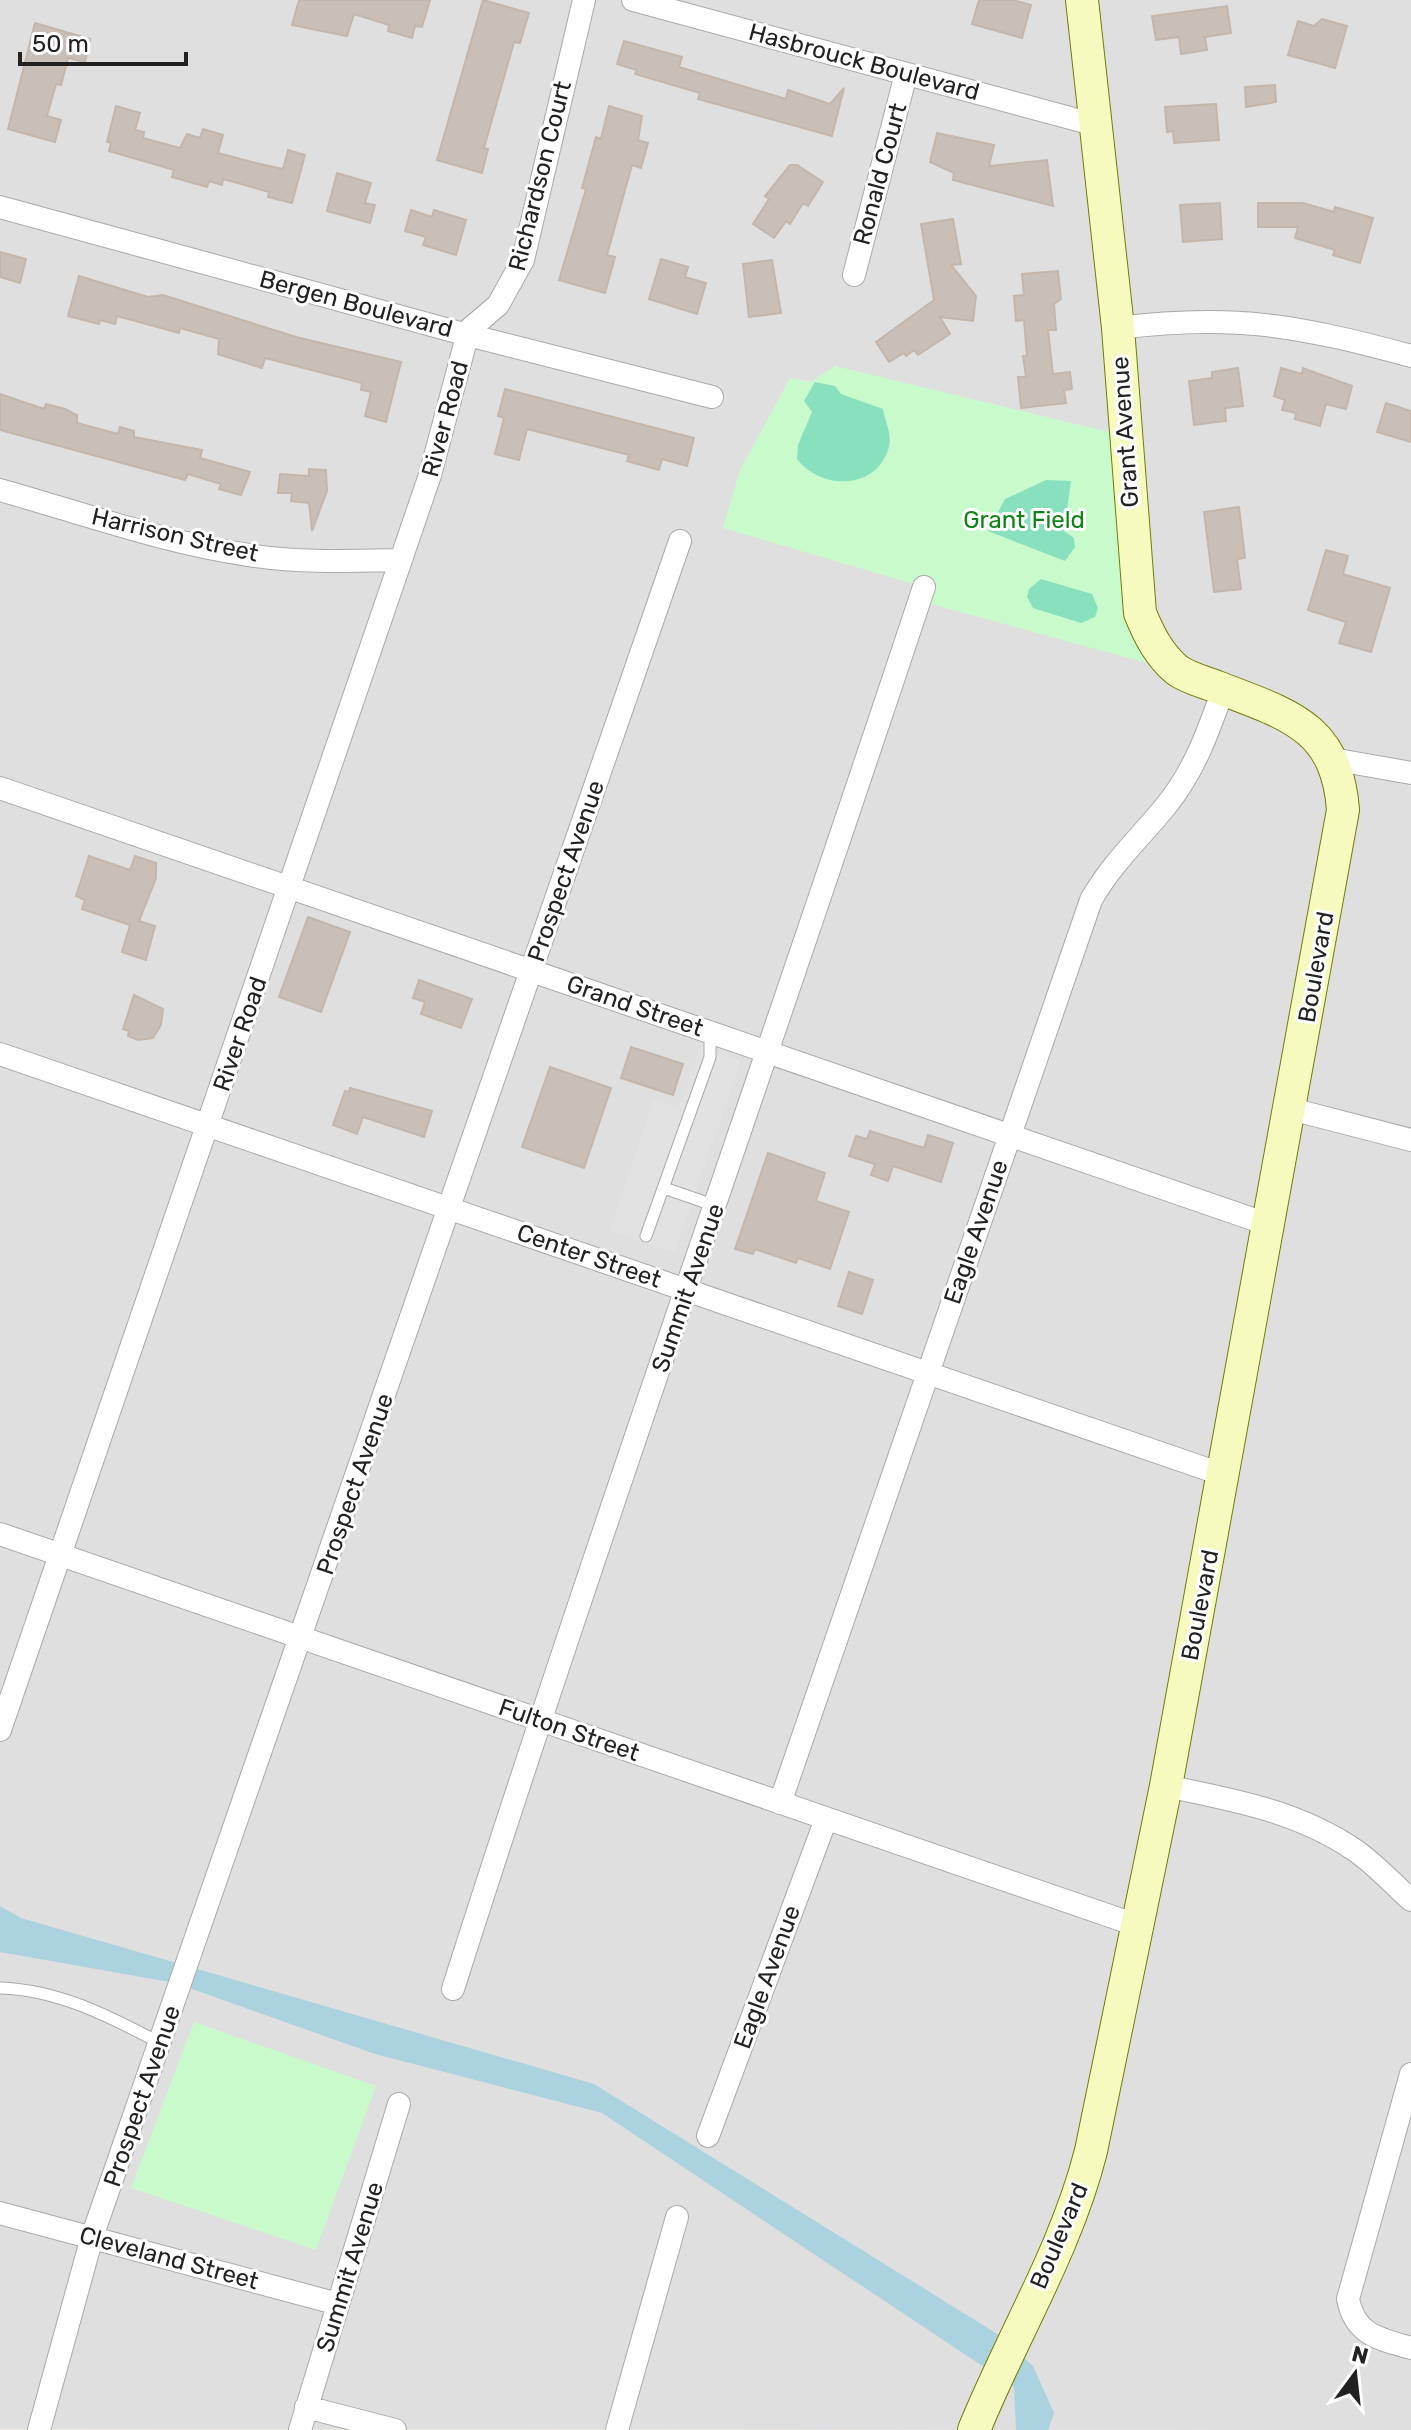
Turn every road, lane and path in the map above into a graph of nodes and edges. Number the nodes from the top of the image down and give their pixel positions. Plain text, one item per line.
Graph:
1 (584, 0) edge
2 (633, 0) edge
3 (1082, 0) edge
4 (906, 74) junction
5 (1096, 125) junction
6 (0, 207) edge
7 (854, 275) dead end
8 (1118, 328) junction
9 (464, 334) junction
10 (1411, 356) edge
11 (712, 397) dead end
12 (0, 490) edge
13 (680, 541) dead end
14 (401, 560) junction
15 (924, 587) dead end
16 (1223, 690) junction
17 (1332, 759) junction
18 (1411, 773) edge
19 (0, 788) edge
20 (290, 888) junction
21 (532, 971) junction
22 (710, 1032) junction
23 (769, 1053) junction
24 (0, 1054) edge
25 (1291, 1109) junction
26 (209, 1125) junction
27 (1010, 1135) junction
28 (1411, 1140) edge
29 (664, 1188) junction
30 (716, 1206) junction
31 (450, 1208) junction
32 (1270, 1225) junction
33 (646, 1236) dead end
34 (687, 1290) junction
35 (928, 1373) junction
36 (1224, 1475) junction
37 (0, 1534) edge
38 (62, 1556) junction
39 (302, 1638) junction
40 (539, 1720) junction
41 (0, 1730) edge
42 (1166, 1786) junction
43 (780, 1803) junction
44 (826, 1819) junction
45 (1411, 1900) edge
46 (1139, 1926) junction
47 (0, 1988) edge
48 (453, 1989) dead end
49 (160, 2043) junction
50 (1411, 2074) edge
51 (399, 2104) dead end
52 (708, 2136) dead end
53 (0, 2213) edge
54 (677, 2217) dead end
55 (92, 2237) junction
56 (338, 2304) junction
57 (1411, 2348) edge
58 (306, 2407) junction
59 (39, 2430) edge
60 (300, 2430) edge
61 (395, 2430) edge
62 (617, 2430) edge
63 (974, 2430) edge

1 - 9 street, Richardson Court
2 - 4 street, Hasbrouck Boulevard
3 - 5 street, Grant Avenue
4 - 5 street, Hasbrouck Boulevard
4 - 7 street, Ronald Court
5 - 8 street, Grant Avenue
6 - 9 street, Bergen Boulevard
8 - 10 street
8 - 16 street, Grant Avenue
9 - 11 street, Bergen Boulevard
9 - 14 street, River Road
12 - 14 street, Harrison Street
13 - 21 street, Prospect Avenue
14 - 20 street, River Road
15 - 23 street, Summit Avenue
16 - 17 street, Grant Avenue
16 - 27 street, Eagle Avenue
17 - 18 street
17 - 25 street, Boulevard
19 - 20 street, Grand Street
20 - 21 street, Grand Street
20 - 26 street, River Road
21 - 22 street, Grand Street
21 - 31 street, Prospect Avenue
22 - 23 street, Grand Street
22 - 29 lane
23 - 27 street, Grand Street
23 - 30 street, Summit Avenue
24 - 26 street, Center Street
25 - 28 street
25 - 32 street, Boulevard
26 - 31 street, Center Street
26 - 38 street, River Road
27 - 32 street, Grand Street
27 - 35 street, Eagle Avenue
29 - 30 lane
29 - 33 lane
30 - 34 street, Summit Avenue
31 - 34 street, Center Street
31 - 39 street, Prospect Avenue
32 - 36 street, Boulevard
34 - 35 street, Center Street
34 - 40 street, Summit Avenue
35 - 36 street, Center Street
35 - 43 street, Eagle Avenue
36 - 42 street, Boulevard
37 - 38 street, Fulton Street
38 - 39 street, Fulton Street
38 - 41 street, River Road
39 - 40 street, Fulton Street
39 - 49 street, Prospect Avenue
40 - 43 street, Fulton Street
40 - 48 street, Summit Avenue
42 - 45 street
42 - 46 street, Boulevard
43 - 44 street, Fulton Street
44 - 46 street, Fulton Street
44 - 52 street, Eagle Avenue
46 - 63 street, Boulevard
47 - 49 lane
49 - 55 street, Prospect Avenue
50 - 57 street
51 - 56 street, Summit Avenue
53 - 55 street, Cleveland Street
54 - 62 street
55 - 56 street, Cleveland Street
55 - 59 street, Prospect Avenue
56 - 58 street, Summit Avenue
58 - 60 street, Summit Avenue
58 - 61 street

